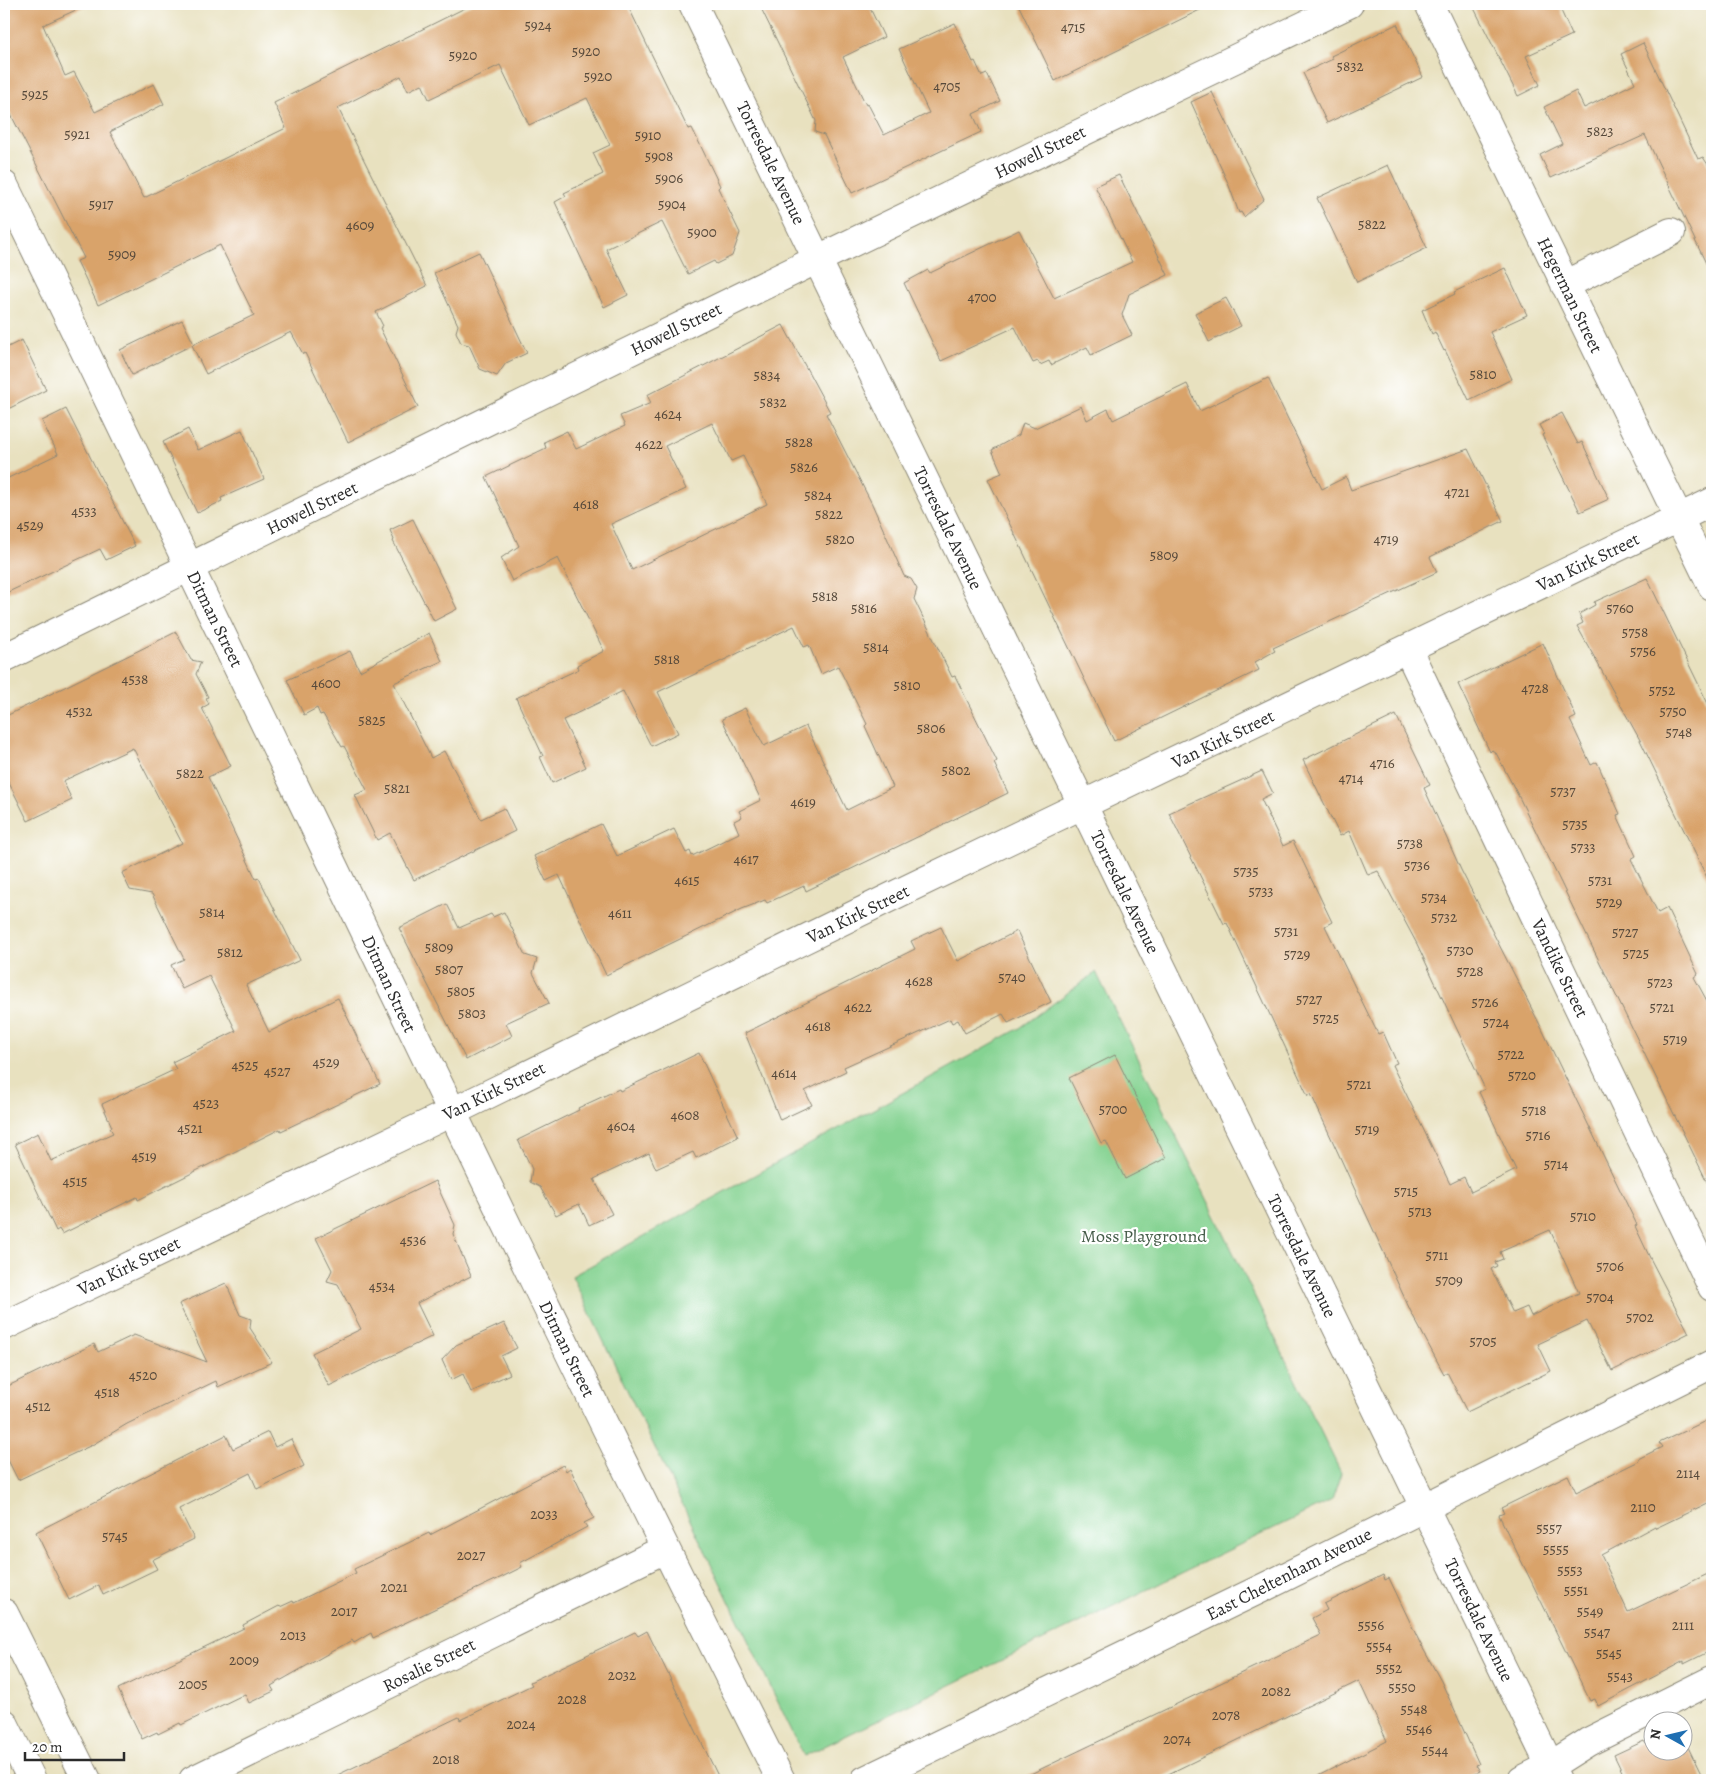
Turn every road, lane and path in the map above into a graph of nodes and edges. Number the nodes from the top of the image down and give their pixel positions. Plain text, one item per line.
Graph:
1 (693, 4) edge
2 (1349, 4) edge
3 (1429, 4) edge
4 (4, 185) edge
5 (1671, 232) dead end
6 (818, 259) junction
7 (1565, 284) junction
8 (1712, 502) edge
9 (1678, 518) junction
10 (191, 568) junction
11 (1712, 586) edge
12 (1408, 650) junction
13 (4, 658) edge
14 (1083, 806) junction
15 (450, 1113) junction
16 (1712, 1287) edge
17 (4, 1326) edge
18 (1712, 1364) edge
19 (1424, 1507) junction
20 (665, 1549) junction
21 (4, 1613) edge
22 (1712, 1680) edge
23 (4, 1723) edge
24 (1554, 1773) edge
25 (32, 1780) edge
26 (86, 1780) edge
27 (193, 1780) edge
28 (782, 1780) edge
29 (865, 1780) edge
30 (1522, 1780) edge

1 - 6 street, Torresdale Avenue
2 - 6 street, Howell Street
3 - 7 street, Hegerman Street
4 - 10 street, Ditman Street
5 - 7 street
6 - 10 street, Howell Street
6 - 14 street, Torresdale Avenue
7 - 9 street, Hegerman Street
8 - 9 street, Van Kirk Street
9 - 11 street, Hegerman Street
9 - 12 street, Van Kirk Street
10 - 13 street, Howell Street
10 - 15 street, Ditman Street
12 - 14 street, Van Kirk Street
12 - 16 street, Vandike Street
14 - 15 street, Van Kirk Street
14 - 19 street, Torresdale Avenue
15 - 17 street, Van Kirk Street
15 - 20 street, Ditman Street
18 - 19 street, East Cheltenham Avenue
19 - 24 street, Torresdale Avenue
19 - 29 street, East Cheltenham Avenue
20 - 27 street, Rosalie Street
20 - 28 street, Ditman Street
21 - 26 street
22 - 24 street
23 - 25 street
24 - 30 street

